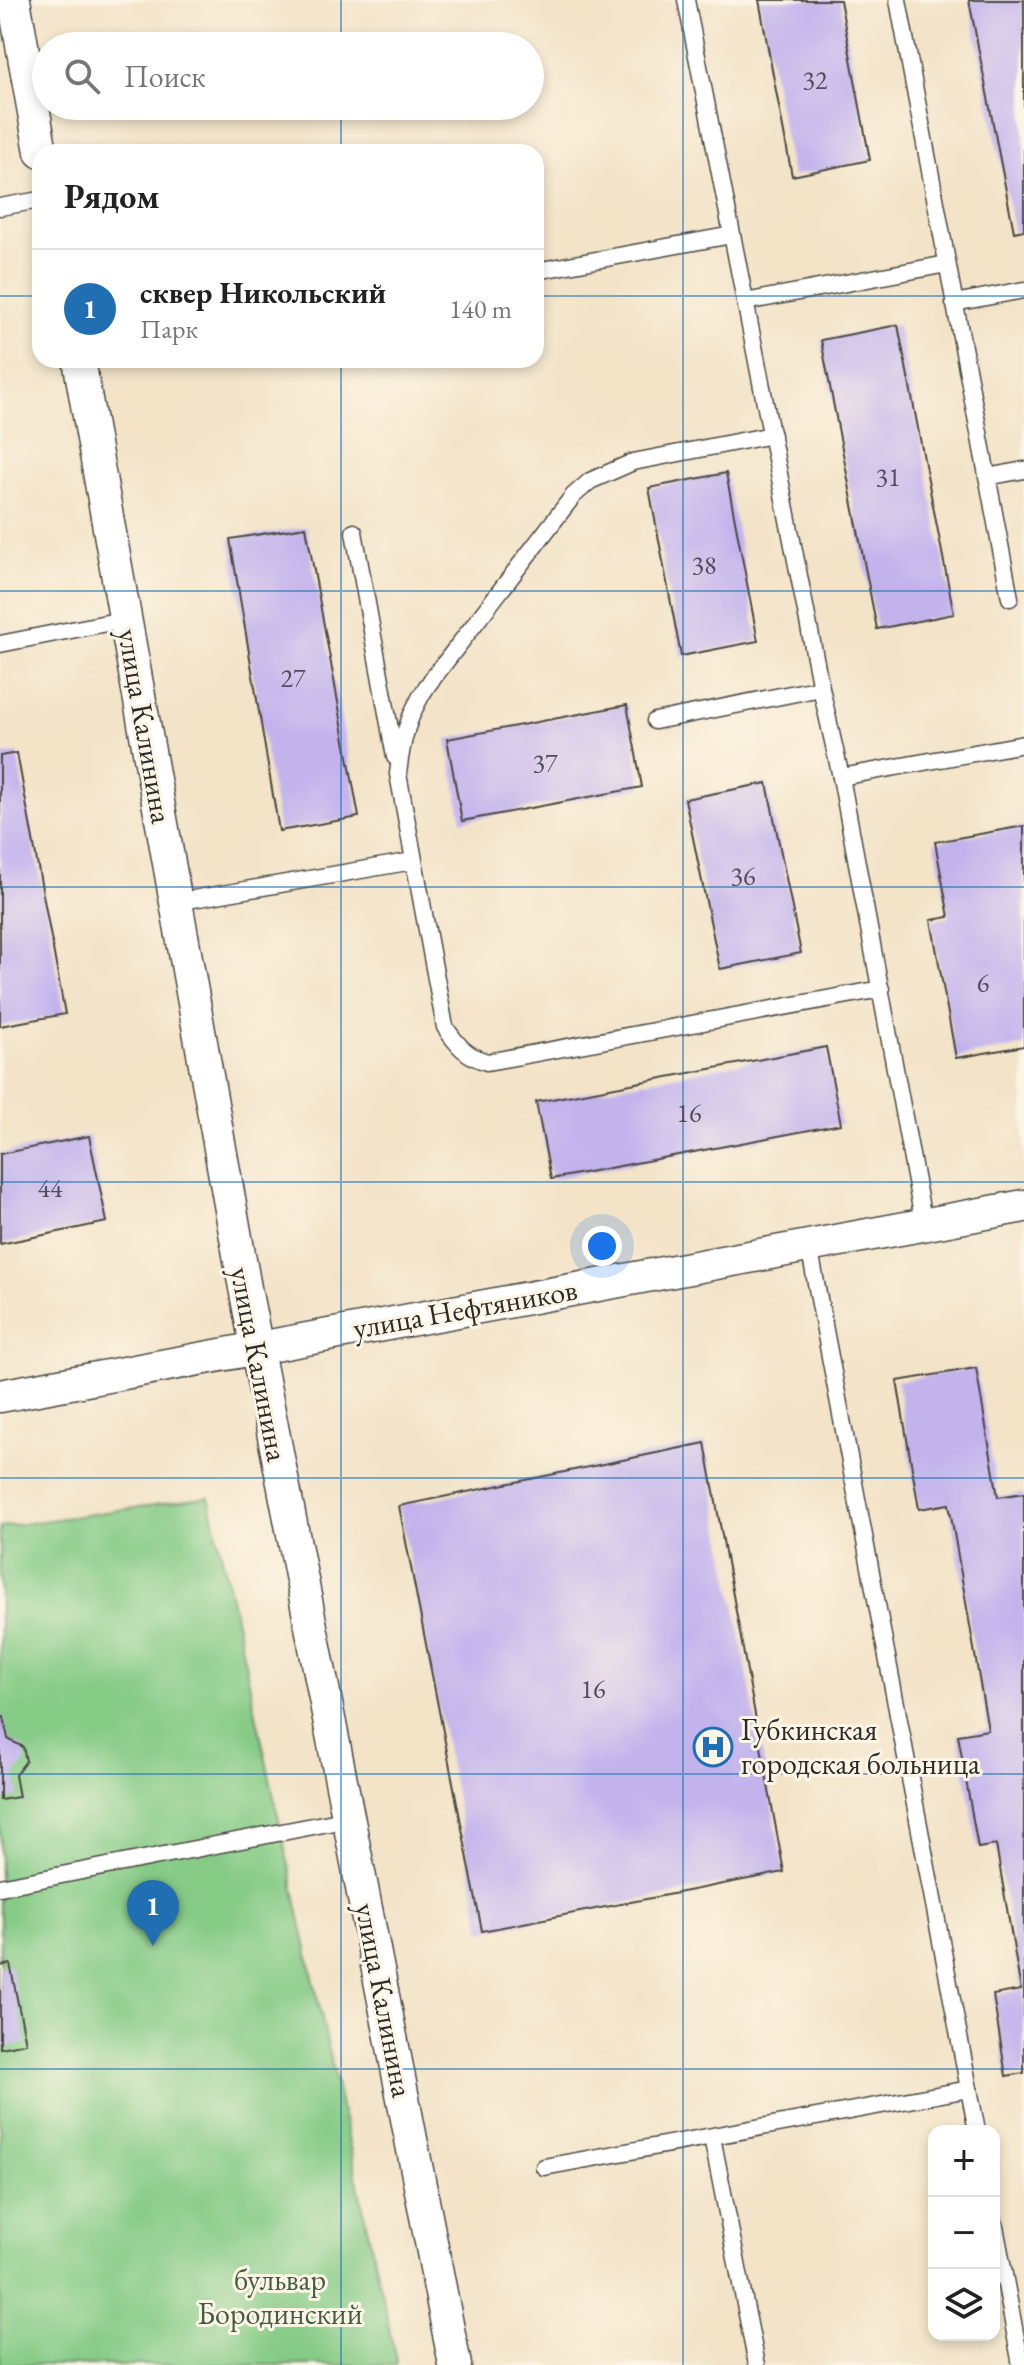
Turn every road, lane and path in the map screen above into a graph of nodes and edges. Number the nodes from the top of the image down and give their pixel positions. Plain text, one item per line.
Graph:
1 (14, 0) edge
2 (686, 0) edge
3 (898, 0) edge
4 (32, 101) edge
5 (35, 120) edge
6 (40, 144) edge
7 (32, 201) edge
8 (0, 207) edge
9 (732, 235) junction
10 (947, 264) junction
11 (544, 270) edge
12 (1024, 290) edge
13 (745, 302) junction
14 (954, 303) junction
15 (80, 368) edge
16 (772, 435) junction
17 (1024, 470) edge
18 (987, 477) junction
19 (354, 532) dead end
20 (1010, 598) dead end
21 (127, 619) junction
22 (0, 644) edge
23 (821, 688) junction
24 (655, 721) dead end
25 (1024, 744) edge
26 (398, 774) junction
27 (841, 777) junction
28 (413, 861) junction
29 (176, 902) junction
30 (881, 989) junction
31 (1024, 1206) edge
32 (924, 1225) junction
33 (809, 1246) junction
34 (256, 1347) junction
35 (0, 1396) edge
36 (349, 1819) junction
37 (0, 1887) edge
38 (969, 2089) junction
39 (976, 2125) edge
40 (712, 2137) junction
41 (544, 2167) dead end
42 (1000, 2253) edge
43 (455, 2365) edge
44 (757, 2365) edge
45 (1021, 2365) edge

1 - 4 street
2 - 9 lane
3 - 10 lane
5 - 6 street
7 - 8 lane
9 - 11 lane
9 - 13 lane
10 - 13 lane
10 - 14 lane
12 - 14 lane
13 - 16 lane
14 - 18 lane
15 - 21 street, улица Калинина
16 - 23 lane
16 - 26 lane
17 - 18 lane
18 - 20 lane
19 - 26 lane
21 - 22 lane
21 - 29 street, улица Калинина
23 - 24 lane
23 - 27 lane
25 - 27 lane
26 - 28 lane
27 - 30 lane
28 - 29 lane
28 - 30 lane
29 - 34 street, улица Калинина
30 - 32 lane
31 - 32 street, улица Нефтяников
32 - 33 street, улица Нефтяников
33 - 34 street, улица Нефтяников
33 - 38 lane
34 - 35 street, улица Нефтяников
34 - 36 street, улица Калинина
36 - 37 lane
36 - 43 street, улица Калинина
38 - 39 lane
38 - 40 lane
40 - 41 lane
40 - 44 lane
42 - 45 lane

